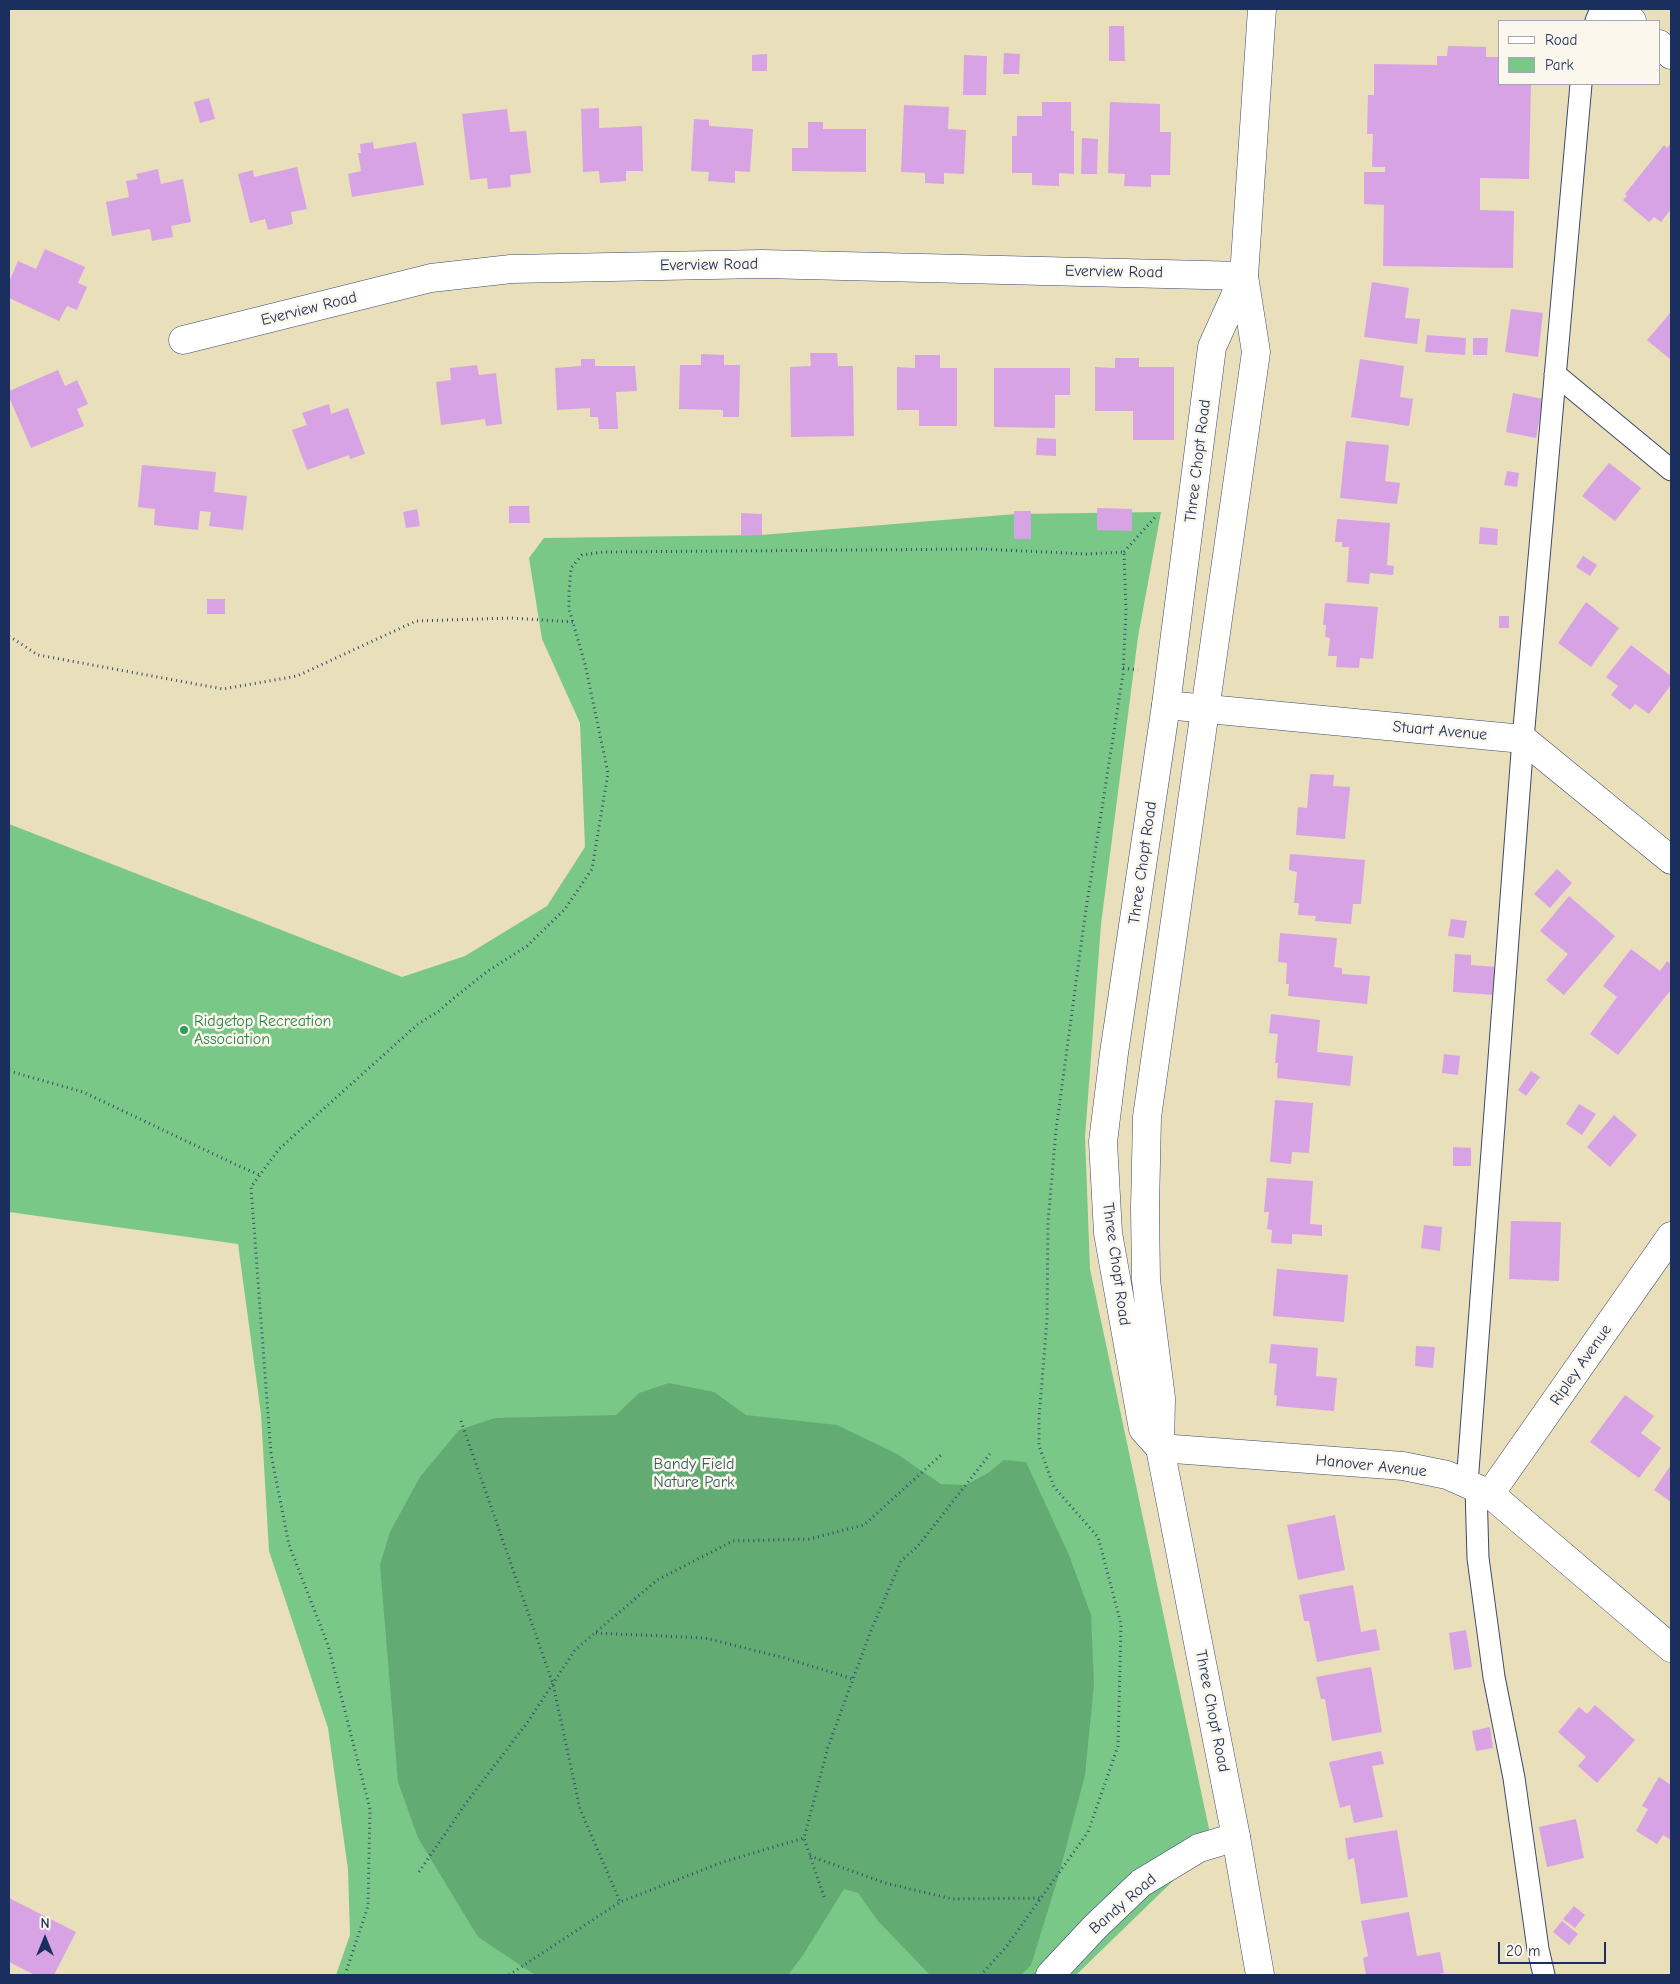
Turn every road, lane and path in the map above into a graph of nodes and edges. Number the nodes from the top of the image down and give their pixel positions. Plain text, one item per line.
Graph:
1 (1262, 9) edge
2 (1617, 9) edge
3 (1631, 20) edge
4 (1660, 45) edge
5 (1671, 54) edge
6 (1581, 85) edge
7 (1244, 276) junction
8 (183, 340) dead end
9 (1555, 374) junction
10 (1671, 470) edge
11 (1160, 512) dead end
12 (1124, 552) junction
13 (573, 622) junction
14 (9, 636) edge
15 (1166, 705) junction
16 (1205, 708) junction
17 (1523, 739) junction
18 (1671, 860) edge
19 (9, 1070) edge
20 (260, 1175) junction
21 (1669, 1243) edge
22 (461, 1421) dead end
23 (1160, 1448) junction
24 (990, 1454) dead end
25 (941, 1455) dead end
26 (1478, 1489) junction
27 (595, 1633) junction
28 (1671, 1648) edge
29 (853, 1679) junction
30 (553, 1684) junction
31 (804, 1838) junction
32 (1236, 1838) junction
33 (810, 1855) junction
34 (419, 1872) dead end
35 (824, 1897) dead end
36 (1042, 1898) junction
37 (620, 1902) junction
38 (345, 1975) edge
39 (508, 1975) edge
40 (981, 1975) edge
41 (1050, 1975) edge
42 (1260, 1975) edge
43 (1544, 1975) edge

1 - 7 main road, Three Chopt Road
2 - 3 main road
4 - 5 main road
6 - 9 lane
7 - 8 main road, Everview Road
7 - 15 main road, Three Chopt Road
7 - 16 main road, Three Chopt Road
9 - 10 lane
9 - 17 lane
11 - 12 path
12 - 13 path
12 - 36 path
13 - 14 path
13 - 20 path
15 - 16 main road, Stuart Avenue
15 - 23 main road, Three Chopt Road
16 - 17 main road, Stuart Avenue
16 - 23 main road, Three Chopt Road
17 - 18 main road
17 - 26 lane
19 - 20 path
20 - 38 path
21 - 26 main road, Ripley Avenue
22 - 30 path
23 - 26 main road, Hanover Avenue
23 - 32 main road, Three Chopt Road
24 - 29 path
25 - 27 path
26 - 28 main road, Hanover Avenue
26 - 43 lane
27 - 29 path
27 - 30 path
29 - 31 path
30 - 34 path
30 - 37 path
31 - 33 path
31 - 37 path
32 - 41 main road, Bandy Road
32 - 42 main road, Three Chopt Road
33 - 35 path
33 - 36 path
36 - 40 path
37 - 39 path

